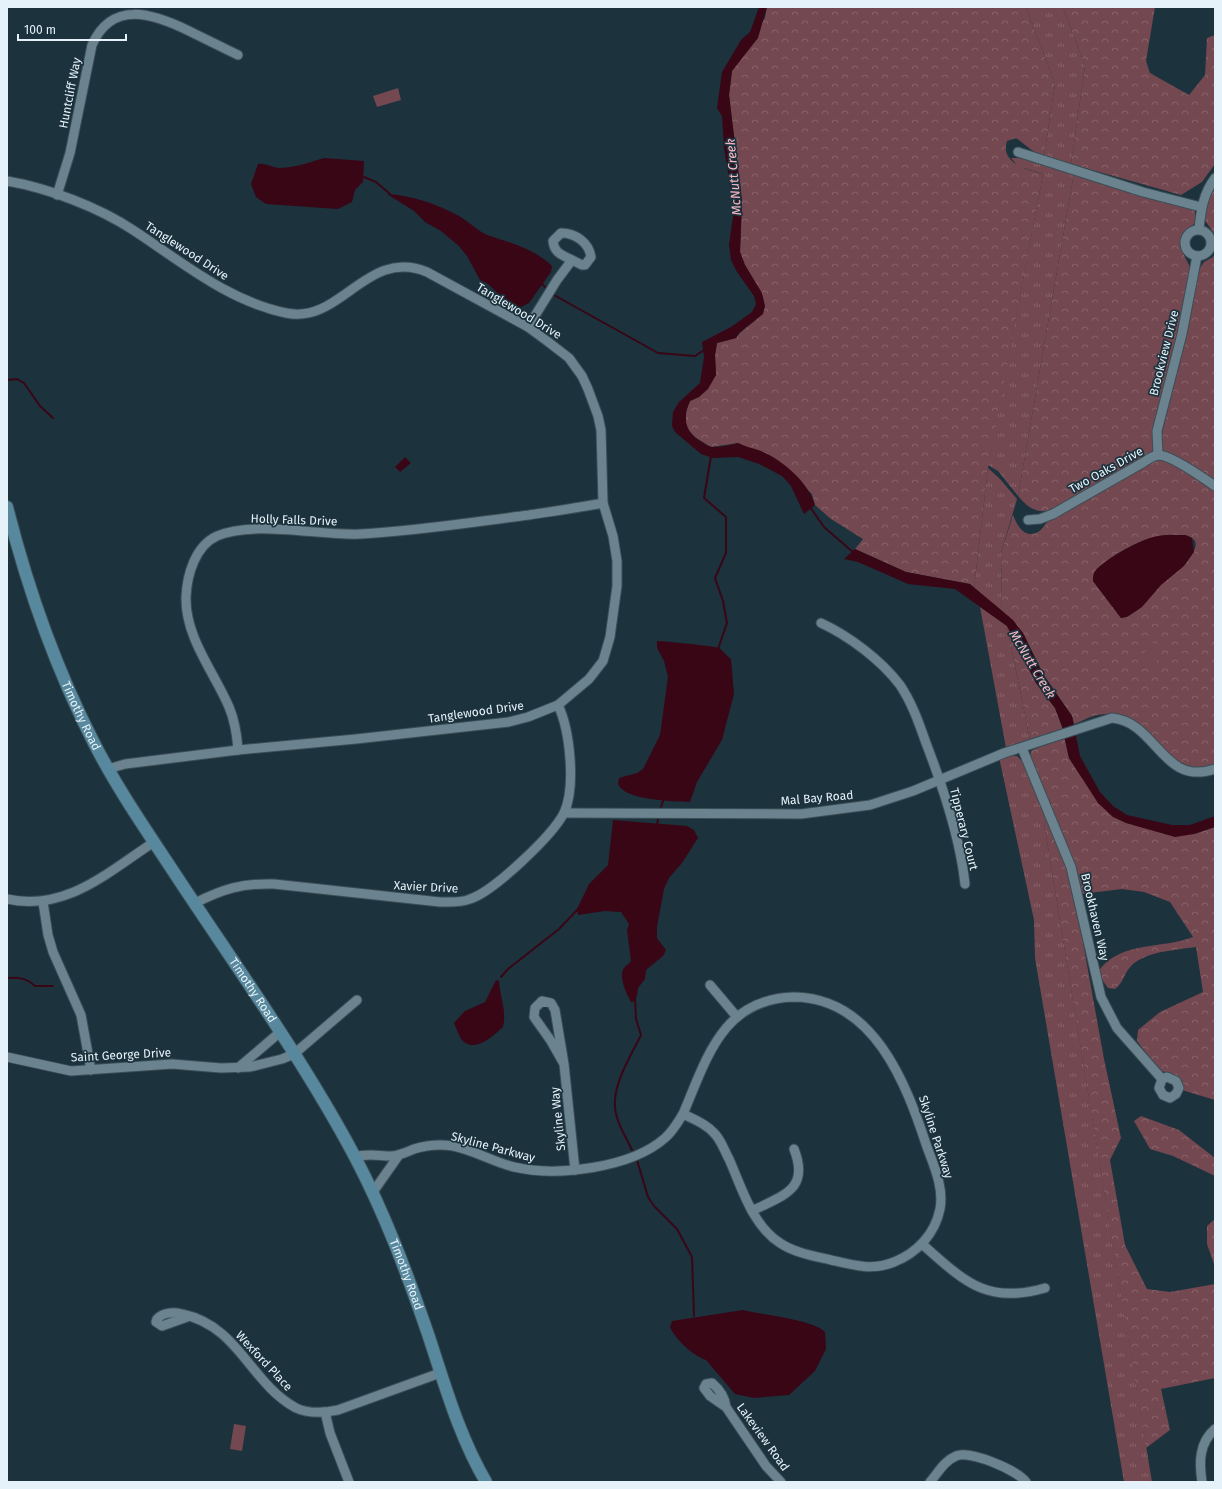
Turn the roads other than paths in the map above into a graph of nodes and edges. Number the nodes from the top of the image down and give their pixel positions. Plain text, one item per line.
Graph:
1 (238, 55) dead end
2 (1018, 152) dead end
3 (1215, 178) edge
4 (7, 181) edge
5 (57, 195) junction
6 (1201, 207) junction
7 (1199, 229) junction
8 (1197, 256) junction
9 (572, 260) dead end
10 (528, 327) junction
11 (1158, 455) junction
12 (1215, 486) edge
13 (603, 503) junction
14 (7, 507) edge
15 (1028, 520) dead end
16 (822, 623) dead end
17 (558, 705) junction
18 (1022, 748) junction
19 (238, 750) junction
20 (108, 769) junction
21 (1215, 769) edge
22 (940, 780) junction
23 (564, 813) junction
24 (154, 842) junction
25 (965, 884) dead end
26 (7, 899) edge
27 (43, 902) junction
28 (195, 903) junction
29 (710, 985) dead end
30 (357, 1000) dead end
31 (737, 1017) junction
32 (279, 1032) junction
33 (294, 1054) junction
34 (7, 1057) edge
35 (564, 1064) junction
36 (238, 1068) junction
37 (90, 1070) junction
38 (1162, 1079) dead end
39 (683, 1114) junction
40 (794, 1149) dead end
41 (399, 1155) junction
42 (355, 1157) junction
43 (575, 1170) junction
44 (373, 1192) junction
45 (752, 1211) junction
46 (922, 1244) junction
47 (1045, 1288) dead end
48 (190, 1316) dead end
49 (440, 1373) junction
50 (726, 1407) dead end
51 (325, 1412) junction
52 (1215, 1429) edge
53 (348, 1482) edge
54 (486, 1482) edge
55 (781, 1482) edge
56 (930, 1482) edge
57 (1026, 1482) edge
58 (1202, 1482) edge

1 - 5 street, Huntcliff Way
2 - 6 street
3 - 6 street
4 - 5 street, Tanglewood Drive
5 - 10 street, Tanglewood Drive
6 - 7 street
7 - 8 street
7 - 8 street
8 - 11 street, Brookview Drive
9 - 10 street
10 - 13 street, Tanglewood Drive
11 - 12 street, Two Oaks Drive
11 - 15 street, Two Oaks Drive
13 - 17 street, Tanglewood Drive
13 - 19 street, Holly Falls Drive
14 - 20 main road, Timothy Road
16 - 22 street, Tipperary Court
17 - 19 street, Tanglewood Drive
17 - 23 street, Xavier Drive
18 - 21 street, Mal Bay Road
18 - 22 street, Mal Bay Road
18 - 38 street, Brookhaven Way
19 - 20 street, Tanglewood Drive
20 - 24 main road, Timothy Road
22 - 23 street, Mal Bay Road
22 - 25 street, Tipperary Court
23 - 28 street, Xavier Drive
24 - 27 street
24 - 28 main road, Timothy Road
26 - 27 street
27 - 37 street
28 - 32 main road, Timothy Road
29 - 31 street
30 - 33 street
31 - 39 street, Skyline Parkway
31 - 46 street, Skyline Parkway
32 - 33 main road, Timothy Road
32 - 36 street
33 - 36 street, Saint George Drive
33 - 42 main road, Timothy Road
34 - 37 street, Saint George Drive
35 - 35 street, Skyline Way
35 - 43 street, Skyline Way
36 - 37 street, Saint George Drive
39 - 43 street, Skyline Parkway
39 - 45 street, Skyline Parkway
40 - 45 street
41 - 42 street, Skyline Parkway
41 - 43 street, Skyline Parkway
41 - 44 street
42 - 44 main road, Timothy Road
44 - 49 main road, Timothy Road
45 - 46 street, Skyline Parkway
46 - 47 street
48 - 51 street, Wexford Place
49 - 51 street, Wexford Place
49 - 54 main road, Timothy Road
50 - 55 street, Lakeview Road
51 - 53 street
52 - 58 street
56 - 57 street

